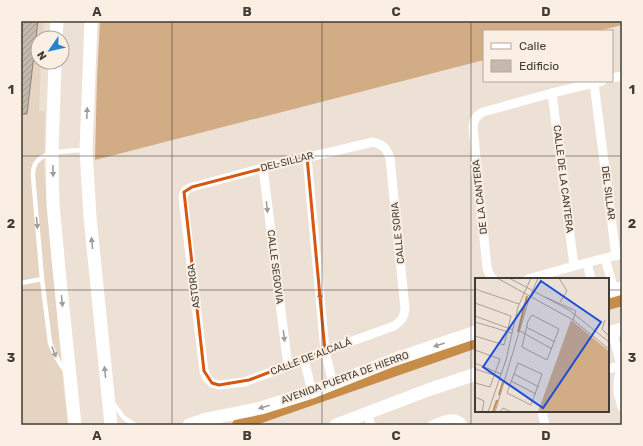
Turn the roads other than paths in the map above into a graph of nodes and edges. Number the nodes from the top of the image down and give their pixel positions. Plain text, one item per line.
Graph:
1 (91, 21) edge
2 (55, 70) edge
3 (598, 82) edge
4 (552, 93) junction
5 (86, 150) junction
6 (386, 150) joint
7 (52, 153) junction
8 (307, 158) junction
9 (262, 168) junction
10 (187, 189) joint
11 (619, 255) edge
12 (605, 258) junction
13 (587, 263) junction
14 (574, 266) junction
15 (492, 278) edge
16 (532, 278) edge
17 (591, 278) edge
18 (42, 279) junction
19 (21, 283) edge
20 (615, 290) edge
21 (404, 316) joint
22 (614, 331) edge
23 (475, 332) edge
24 (325, 351) junction
25 (304, 360) junction
26 (622, 365) edge
27 (288, 366) junction
28 (609, 369) edge
29 (475, 374) edge
30 (70, 378) junction
31 (212, 383) joint
32 (332, 384) junction
33 (312, 392) junction
34 (108, 395) junction
35 (622, 407) edge
36 (542, 412) edge
37 (369, 419) edge
38 (350, 422) edge
39 (75, 425) edge
40 (111, 425) edge
41 (135, 425) edge
42 (189, 425) edge
43 (336, 425) edge
44 (432, 425) edge
45 (463, 425) edge
46 (546, 425) edge

5 -> 1 street
2 - 7 street
3 - 4 street
3 - 11 street, DEL SILLAR
4 - 14 street, CALLE DE LA CANTERA
4 - 15 street, DE LA CANTERA
5 - 7 lane
34 -> 5 street
6 - 8 street, DEL SILLAR
6 - 21 street, CALLE SORIA
7 -> 18 lane
7 -> 30 street
8 - 9 street, DEL SILLAR
24 -> 8 street
9 - 10 street, DEL SILLAR
9 -> 27 street, CALLE SEGOVIA
10 - 31 street, ASTORGA
11 - 12 street
12 - 13 street
12 - 20 street
13 - 14 street
13 - 17 street
14 - 16 street
18 - 19 lane
18 -> 30 lane
21 - 24 street, CALLE DE ALCALÁ
22 - 26 street
23 -> 32 street, AVENIDA PUERTA DE HIERRO
24 - 25 street, CALLE DE ALCALÁ
24 - 32 street
25 - 27 street, CALLE DE ALCALÁ
25 - 33 street
26 - 28 street
26 - 35 street
27 - 31 street, CALLE DE ALCALÁ
29 - 37 street
30 - 39 street
32 - 33 street, AVENIDA PUERTA DE HIERRO
33 -> 42 street, AVENIDA PUERTA DE HIERRO
34 - 40 street
34 - 41 lane
36 - 46 street
37 - 38 street
38 - 43 street
44 - 45 street

